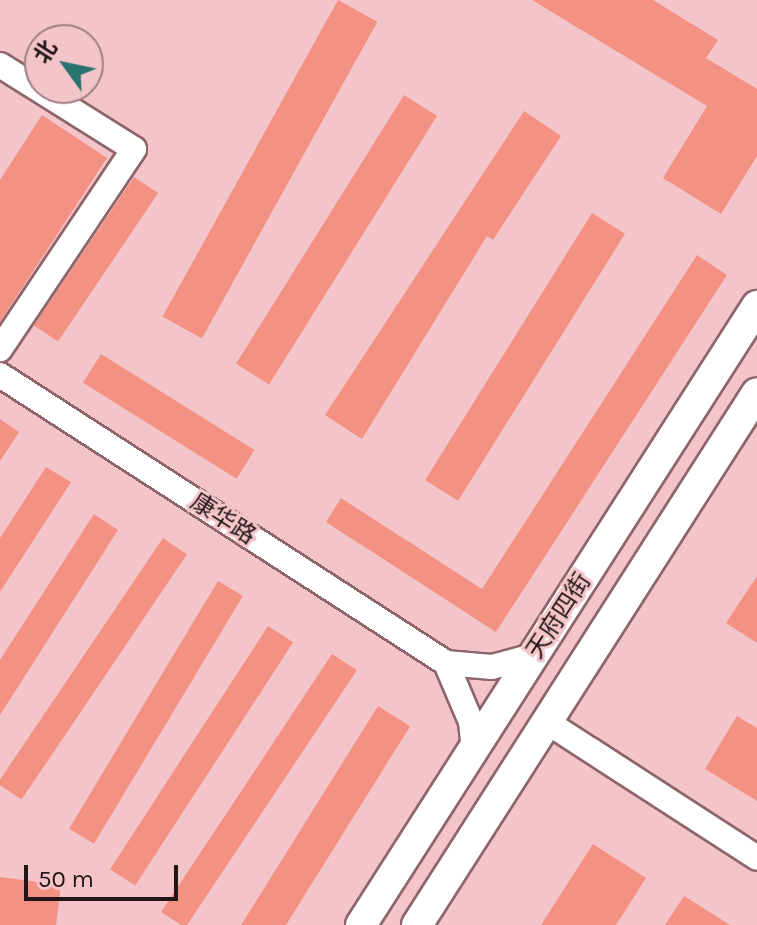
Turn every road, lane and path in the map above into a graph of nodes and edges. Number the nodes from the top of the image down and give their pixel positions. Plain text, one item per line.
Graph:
1 (0, 65) edge
2 (757, 306) edge
3 (0, 349) edge
4 (0, 375) edge
5 (757, 393) edge
6 (533, 656) junction
7 (446, 663) junction
8 (547, 722) junction
9 (474, 749) junction
10 (757, 858) edge
11 (361, 925) edge
12 (417, 925) edge

1 - 3 street
2 - 6 main road, 天府四街
4 - 7 street, 康华路
5 - 8 main road, 天府四街
6 - 7 street
6 - 9 main road, 天府四街
7 - 9 street
8 - 10 street
8 - 12 main road, 天府四街
9 - 11 main road, 天府四街

